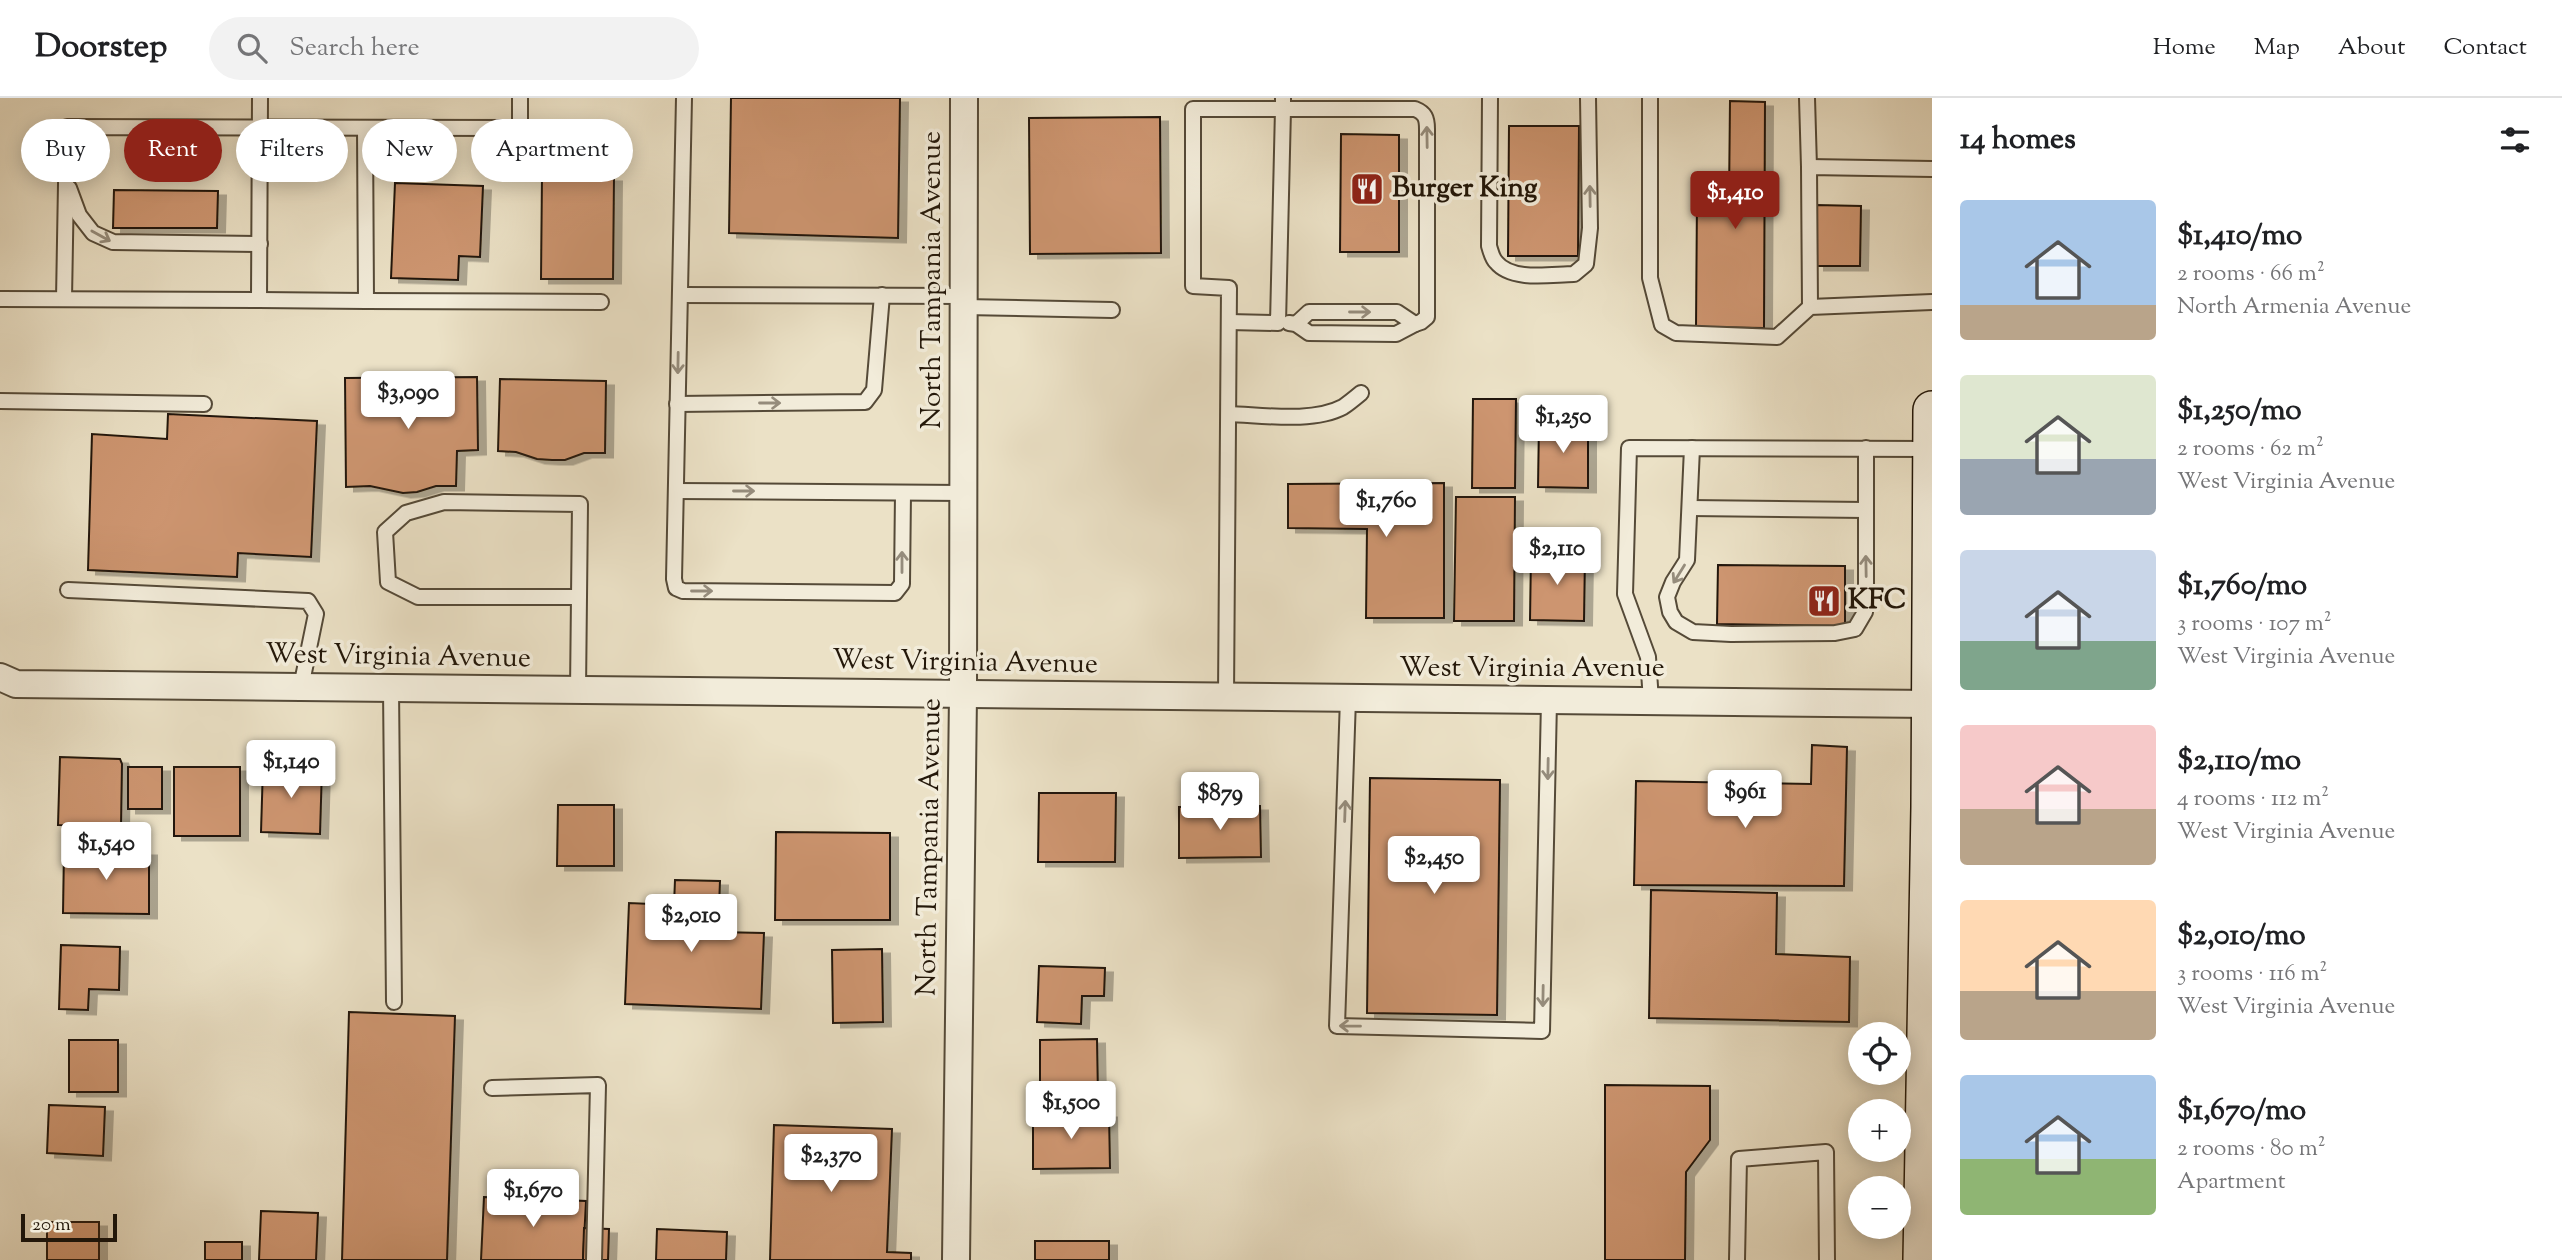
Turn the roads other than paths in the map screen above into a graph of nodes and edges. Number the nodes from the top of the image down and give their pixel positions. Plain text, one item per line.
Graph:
1 (260, 98) edge
2 (520, 98) edge
3 (684, 98) edge
4 (964, 98) edge
5 (1490, 98) edge
6 (1588, 98) edge
7 (1650, 98) edge
8 (1807, 98) edge
9 (1283, 104) edge
10 (260, 119) edge
11 (110, 127) edge
12 (236, 128) edge
13 (457, 128) edge
14 (1809, 167) junction
15 (1932, 169) edge
16 (66, 182) edge
17 (67, 182) edge
18 (260, 182) edge
19 (365, 182) edge
20 (260, 244) junction
21 (680, 295) junction
22 (882, 295) junction
23 (0, 299) edge
24 (64, 299) junction
25 (259, 300) junction
26 (366, 301) junction
27 (964, 301) junction
28 (601, 302) dead end
29 (1932, 302) edge
30 (1810, 307) junction
31 (1112, 310) dead end
32 (1229, 323) junction
33 (1278, 323) junction
34 (1296, 324) junction
35 (1415, 324) junction
36 (1361, 393) dead end
37 (0, 401) edge
38 (204, 404) dead end
39 (677, 404) junction
40 (1932, 410) edge
41 (1228, 414) junction
42 (1932, 418) edge
43 (1692, 448) junction
44 (1866, 448) junction
45 (1932, 449) edge
46 (676, 491) junction
47 (903, 493) junction
48 (964, 493) junction
49 (1690, 508) junction
50 (1865, 510) junction
51 (1932, 517) edge
52 (68, 590) dead end
53 (579, 597) junction
54 (1932, 626) edge
55 (0, 677) edge
56 (302, 687) junction
57 (391, 688) junction
58 (578, 690) junction
59 (963, 695) junction
60 (1226, 697) junction
61 (1348, 698) junction
62 (1549, 701) junction
63 (1651, 701) junction
64 (1931, 716) edge
65 (1931, 807) edge
66 (1930, 949) edge
67 (394, 1002) dead end
68 (1928, 1081) edge
69 (492, 1088) dead end
70 (1928, 1196) edge
71 (594, 1260) edge
72 (956, 1260) edge
73 (1737, 1260) edge
74 (1827, 1260) edge
75 (1922, 1260) edge

1 - 10 lane
2 - 13 lane
3 - 21 lane
4 - 27 street, North Tampania Avenue
5 -> 6 lane
7 - 30 lane
8 - 14 lane
9 - 32 lane
9 - 33 lane
35 -> 9 lane
11 - 12 lane
14 - 15 lane
14 - 30 lane
16 - 24 lane
17 -> 20 lane
18 - 20 lane
19 - 26 lane
20 - 25 lane
21 - 22 lane
21 -> 39 lane
22 - 27 lane
39 -> 22 lane
23 - 24 lane
24 - 25 lane
25 - 26 lane
26 - 28 lane
27 - 31 lane
27 - 48 street, North Tampania Avenue
29 - 30 lane
32 - 33 lane
32 - 41 lane
33 - 34 lane
34 - 35 lane
34 -> 35 lane
36 - 41 lane
37 - 38 lane
39 - 46 lane
40 - 42 main road
41 - 60 lane
42 - 45 main road
43 - 44 lane
43 - 49 lane
43 - 63 lane
44 - 45 lane
44 - 50 lane
45 - 51 main road
46 -> 47 lane
46 -> 47 lane
47 - 48 lane
48 - 59 street, North Tampania Avenue
49 - 50 lane
49 -> 50 lane
51 - 54 main road
52 - 56 lane
53 - 53 lane
53 - 58 lane
54 - 64 main road
55 - 56 street, West Virginia Avenue
56 - 57 street, West Virginia Avenue
57 - 58 street, West Virginia Avenue
57 - 67 lane
58 - 59 street, West Virginia Avenue
59 - 60 street, West Virginia Avenue
59 - 72 street, North Tampania Avenue
60 - 61 street, West Virginia Avenue
61 - 62 street, West Virginia Avenue
62 -> 61 lane
62 - 63 street, West Virginia Avenue
63 - 64 street, West Virginia Avenue
64 - 65 main road
65 - 66 main road
66 - 68 main road
68 - 70 main road
69 - 71 lane
70 - 75 main road
73 - 74 lane

